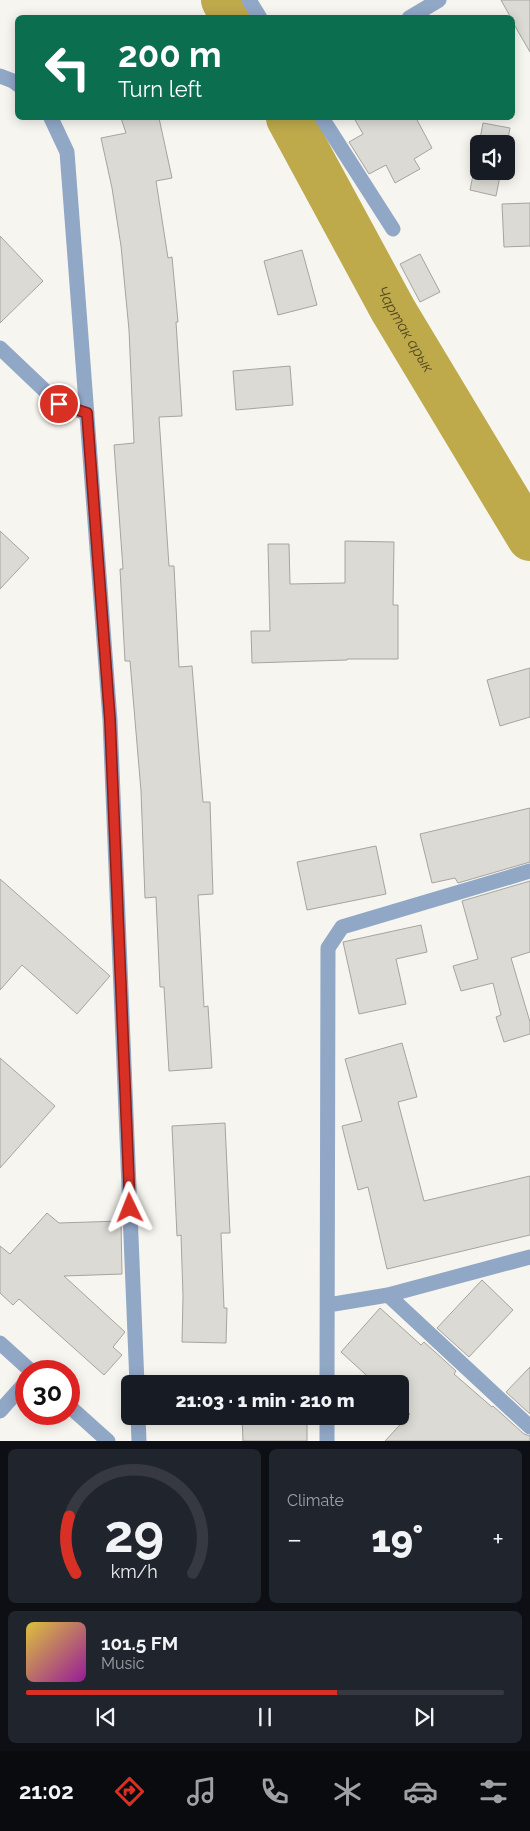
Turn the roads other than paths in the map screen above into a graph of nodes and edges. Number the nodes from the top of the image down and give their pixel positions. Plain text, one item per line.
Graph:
1 (249, 0) edge
2 (439, 0) edge
3 (258, 15) edge
4 (414, 15) edge
5 (0, 76) edge
6 (15, 83) edge
7 (51, 120) edge
8 (323, 120) edge
9 (393, 229) dead end
10 (0, 348) edge
11 (87, 413) junction
12 (530, 871) edge
13 (530, 1257) edge
14 (388, 1294) junction
15 (328, 1305) junction
16 (0, 1343) edge
17 (19, 1360) edge
18 (137, 1375) edge
19 (327, 1375) edge
20 (15, 1394) edge
21 (0, 1411) edge
22 (80, 1416) edge
23 (138, 1425) edge
24 (327, 1425) edge
25 (530, 1427) edge
26 (108, 1441) edge
27 (139, 1441) edge
28 (327, 1441) edge

1 - 3 street
2 - 4 street
5 - 6 street
7 - 11 street
8 - 9 street
10 - 11 street
11 - 18 street
12 - 15 street
13 - 14 street
14 - 15 street
14 - 25 street
15 - 19 street
16 - 17 street
20 - 21 street
22 - 26 street
23 - 27 street
24 - 28 street

